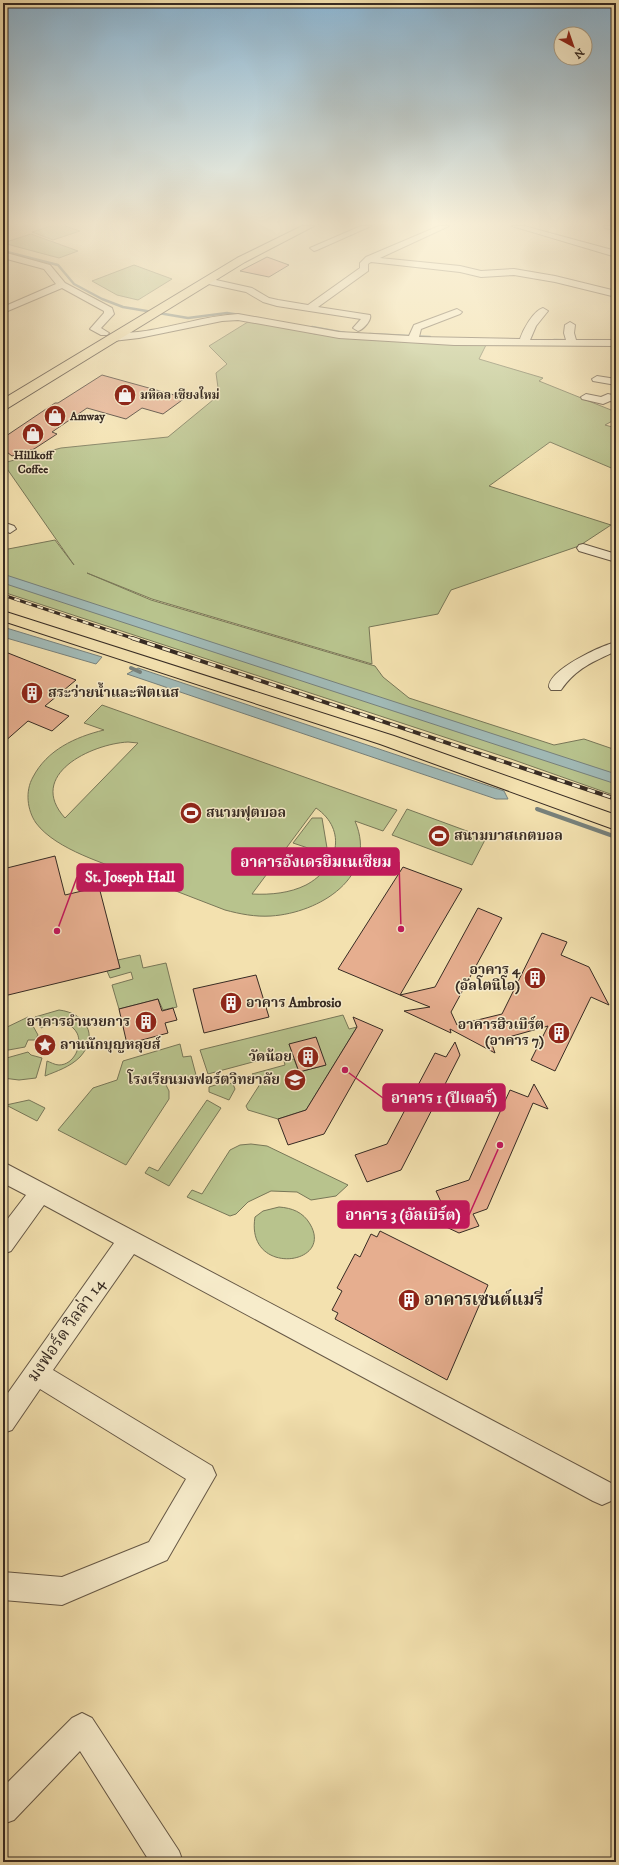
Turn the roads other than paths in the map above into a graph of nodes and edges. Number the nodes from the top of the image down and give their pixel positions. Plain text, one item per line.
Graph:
1 (109, 313) edge
2 (142, 313) edge
3 (342, 313) edge
4 (454, 313) edge
5 (541, 313) edge
6 (570, 325) dead end
7 (358, 328) dead end
8 (108, 335) junction
9 (414, 336) junction
10 (571, 340) junction
11 (525, 341) junction
12 (616, 343) edge
13 (72, 358) junction
14 (596, 380) dead end
15 (616, 382) edge
16 (3, 392) edge
17 (3, 396) edge
18 (586, 397) dead end
19 (616, 399) edge
20 (3, 405) edge
21 (3, 409) edge
22 (583, 548) dead end
23 (616, 558) edge
24 (3, 616) edge
25 (616, 646) edge
26 (556, 687) dead end
27 (616, 823) edge
28 (3, 1172) edge
29 (41, 1192) junction
30 (130, 1240) junction
31 (3, 1243) edge
32 (36, 1373) junction
33 (3, 1421) edge
34 (602, 1492) dead end
35 (3, 1586) edge
36 (3, 1809) edge
37 (168, 1862) edge

1 - 8 street
2 - 8 main road
3 - 7 street
4 - 9 street
5 - 11 street
6 - 10 street
8 - 9 street
8 - 13 main road
9 - 11 street
10 - 11 street
10 - 12 street
13 - 16 main road
13 - 17 main road
13 - 20 main road
13 - 21 main road
14 - 15 street
18 - 19 street
22 - 23 street
24 - 27 main road
25 - 26 street
28 - 29 street
29 - 30 street
29 - 31 street
30 - 32 street, มงฟอร์ด วิลล่า 14
30 - 34 street
32 - 33 street, มงฟอร์ด วิลล่า 14
32 - 35 street
36 - 37 street

